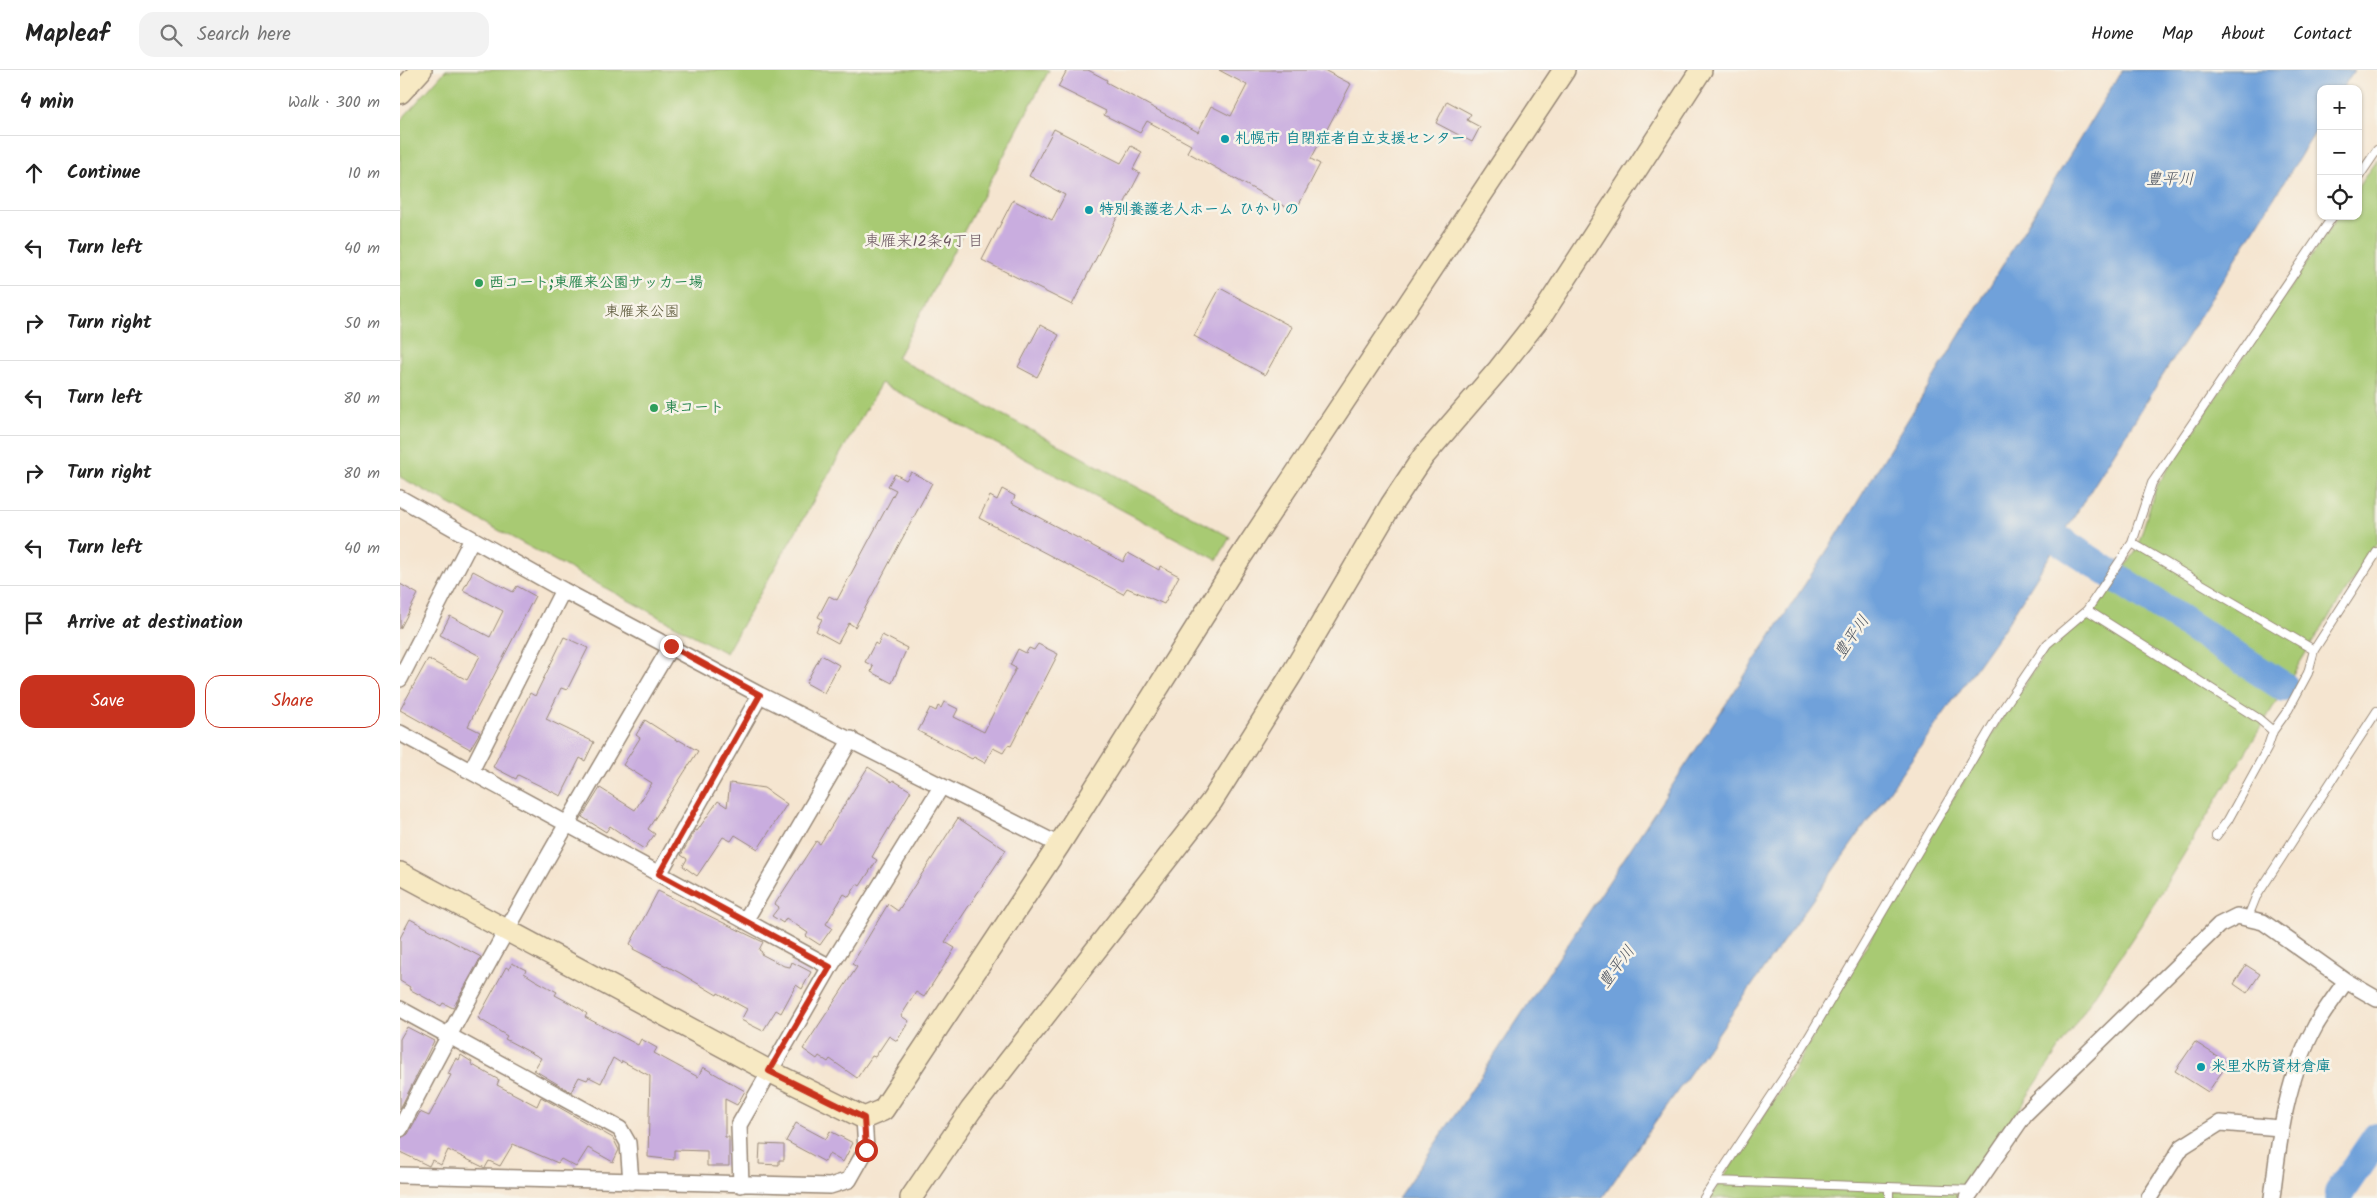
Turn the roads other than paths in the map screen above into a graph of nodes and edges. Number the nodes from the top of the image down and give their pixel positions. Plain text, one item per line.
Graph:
1 (421, 70) edge
2 (1564, 70) edge
3 (1701, 70) edge
4 (400, 93) edge
5 (2377, 150) edge
6 (2360, 175) edge
7 (2329, 220) edge
8 (400, 498) edge
9 (472, 539) junction
10 (2132, 544) junction
11 (2377, 552) edge
12 (563, 590) junction
13 (2087, 609) junction
14 (671, 646) junction
15 (2314, 650) junction
16 (400, 679) edge
17 (760, 695) junction
18 (2377, 711) edge
19 (2273, 732) junction
20 (400, 733) edge
21 (851, 739) junction
22 (471, 771) junction
23 (941, 787) junction
24 (566, 823) junction
25 (2216, 836) dead end
26 (1059, 845) junction
27 (400, 873) edge
28 (659, 874) junction
29 (2248, 918) junction
30 (744, 920) junction
31 (508, 930) junction
32 (830, 967) junction
33 (2346, 981) junction
34 (2377, 999) edge
35 (400, 1009) edge
36 (448, 1035) junction
37 (769, 1071) junction
38 (864, 1118) junction
39 (2280, 1128) junction
40 (400, 1130) edge
41 (400, 1175) edge
42 (1715, 1181) junction
43 (631, 1182) junction
44 (741, 1185) junction
45 (1889, 1187) junction
46 (1970, 1194) edge
47 (911, 1198) edge
48 (1704, 1198) edge
49 (1889, 1198) edge
50 (2149, 1198) edge
51 (2272, 1198) edge

1 - 4 street
2 - 26 street
3 - 47 street
5 - 6 lane
7 - 10 lane
8 - 9 street
9 - 12 street
9 - 16 street
10 - 13 lane
10 - 15 lane
11 - 15 lane
12 - 14 street
12 - 22 street
13 - 19 lane
13 - 42 lane
14 - 17 street
14 - 24 street
15 - 19 lane
17 - 21 street
17 - 28 street
18 - 29 lane
19 - 25 lane
20 - 22 street
21 - 23 street
21 - 30 street
22 - 24 street
23 - 26 street
23 - 32 street
24 - 28 street
24 - 31 street
26 - 38 street
27 - 31 street
28 - 30 street
29 - 33 street
29 - 46 street
30 - 32 street
31 - 36 street
31 - 37 street
32 - 37 street
33 - 34 street
33 - 39 street
35 - 36 street
36 - 40 street
36 - 43 street
37 - 38 street
37 - 44 street
38 - 44 street
39 - 50 street
39 - 51 street
41 - 43 street
42 - 45 lane
42 - 48 lane
43 - 44 street
45 - 46 lane
45 - 49 lane

